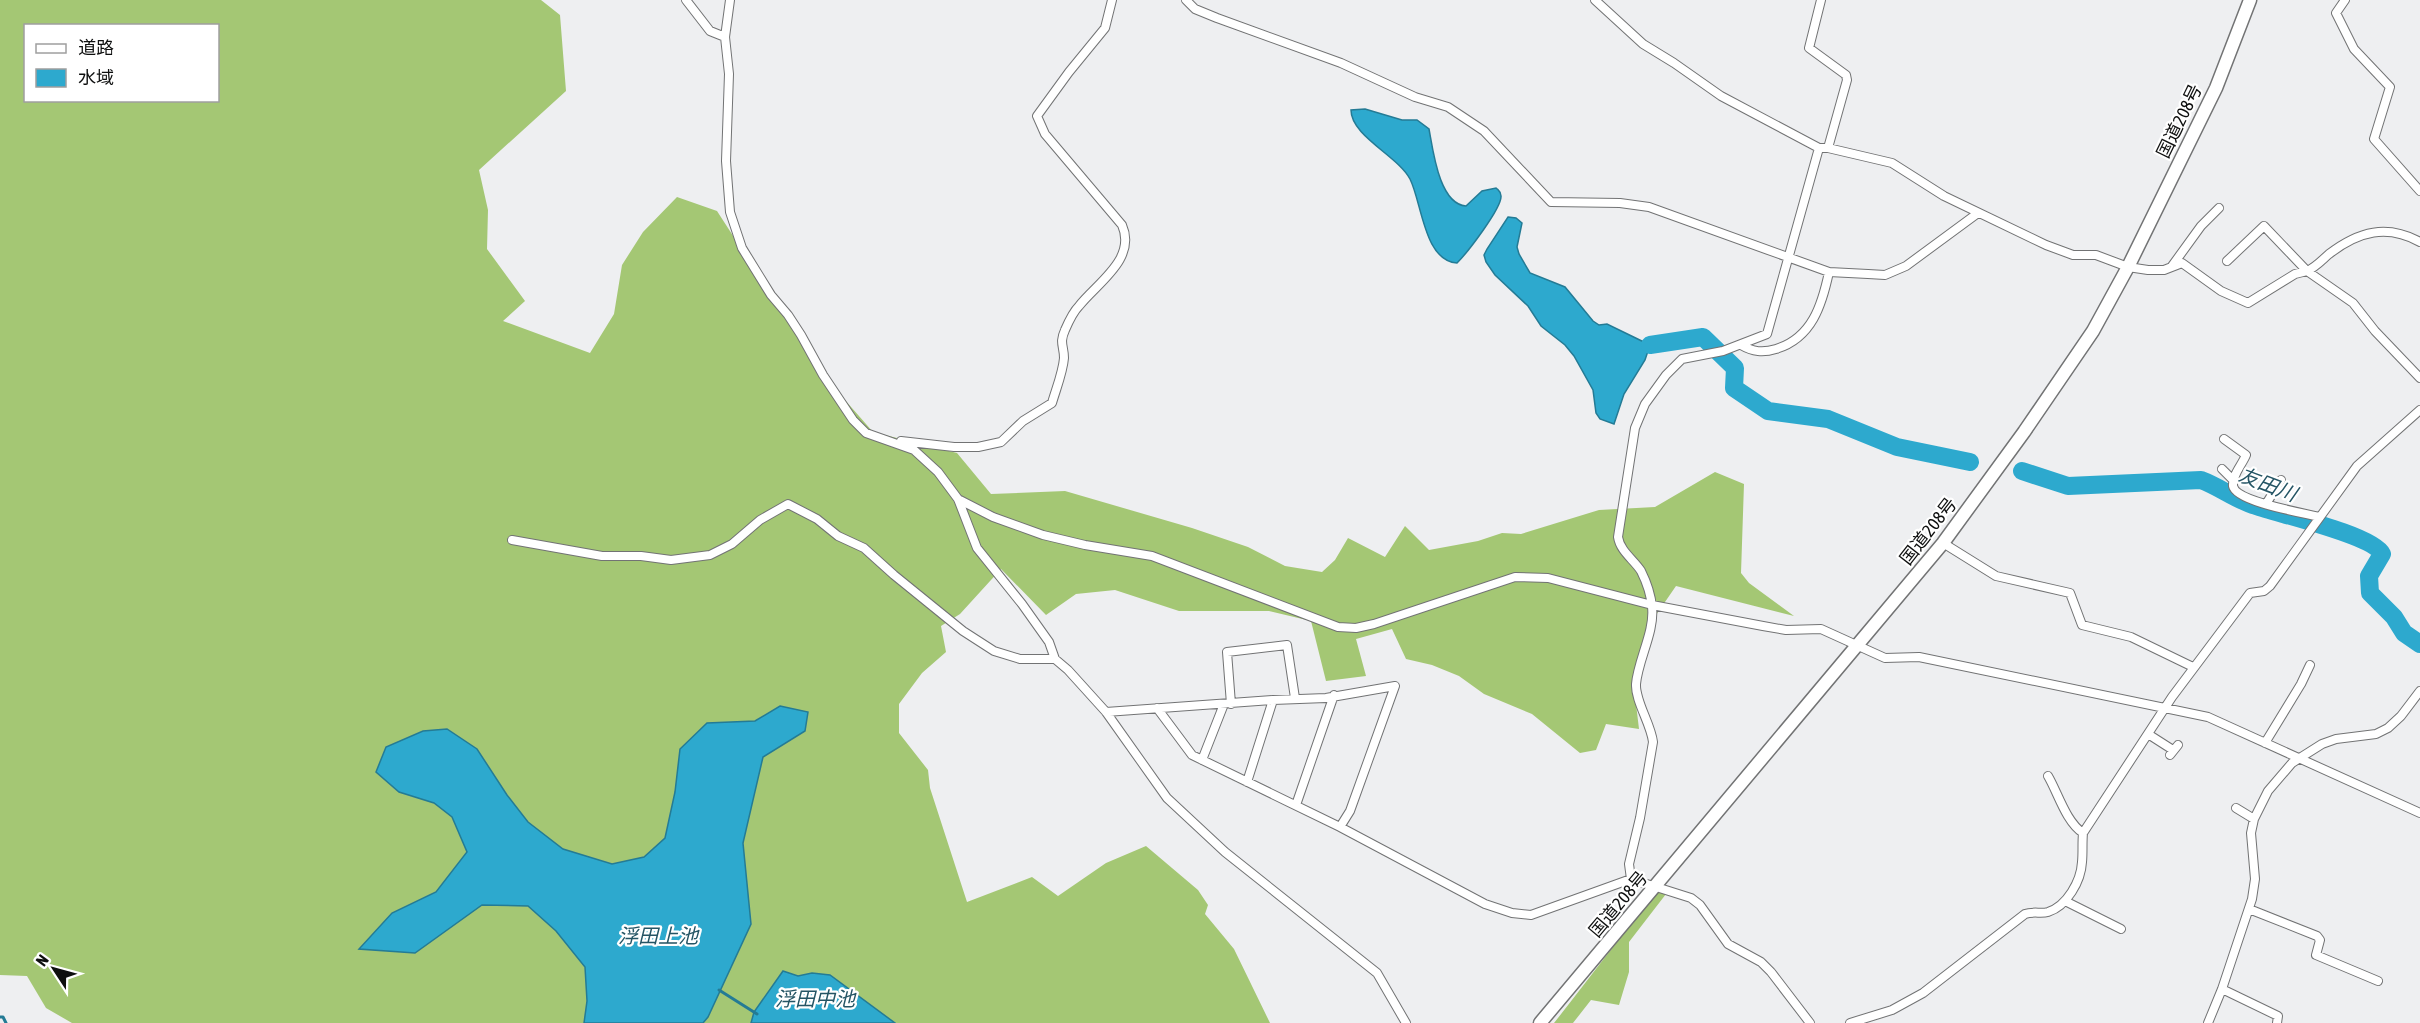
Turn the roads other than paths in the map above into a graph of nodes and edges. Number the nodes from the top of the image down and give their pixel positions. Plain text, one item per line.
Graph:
1 (686, 0) edge
2 (730, 0) edge
3 (1112, 0) edge
4 (1185, 0) edge
5 (1596, 0) edge
6 (1821, 0) edge
7 (2250, 0) edge
8 (2344, 0) edge
9 (725, 37) junction
10 (1824, 148) junction
11 (2420, 191) edge
12 (2219, 208) dead end
13 (1978, 213) junction
14 (2420, 242) edge
15 (1788, 257) junction
16 (2227, 261) dead end
17 (2128, 267) junction
18 (2171, 267) junction
19 (2307, 271) junction
20 (1829, 272) junction
21 (1741, 345) junction
22 (2420, 378) edge
23 (2420, 410) edge
24 (880, 438) junction
25 (2224, 439) dead end
26 (2222, 469) dead end
27 (2233, 480) junction
28 (2281, 480) dead end
29 (958, 499) junction
30 (2266, 504) junction
31 (2319, 518) junction
32 (512, 540) dead end
33 (1944, 543) junction
34 (1652, 605) junction
35 (1860, 645) junction
36 (1055, 659) junction
37 (2310, 665) dead end
38 (2193, 667) junction
39 (2420, 691) edge
40 (1334, 695) junction
41 (1295, 698) junction
42 (1273, 700) junction
43 (1227, 704) junction
44 (1157, 708) junction
45 (2165, 708) junction
46 (1106, 712) junction
47 (2148, 734) junction
48 (2265, 743) junction
49 (2173, 750) dead end
50 (2298, 758) junction
51 (1202, 760) junction
52 (2048, 776) dead end
53 (1247, 782) junction
54 (1296, 805) junction
55 (2236, 808) dead end
56 (2420, 813) edge
57 (2254, 819) junction
58 (1340, 826) junction
59 (2083, 833) junction
60 (1631, 879) junction
61 (1657, 887) junction
62 (2065, 901) junction
63 (2249, 909) junction
64 (2121, 929) dead end
65 (2378, 981) dead end
66 (2222, 989) junction
67 (1406, 1023) edge
68 (1540, 1023) edge
69 (1810, 1023) edge
70 (1850, 1023) edge
71 (2208, 1023) edge
72 (2277, 1023) edge

1 - 9 street
2 - 9 street
3 - 24 street
4 - 15 street
5 - 10 street
6 - 10 street
7 - 17 highway, 国道208号
8 - 11 street
9 - 24 street
10 - 13 street
10 - 15 street
12 - 18 street
13 - 17 street
13 - 20 street
14 - 19 street
15 - 20 street
15 - 21 street
16 - 19 street
17 - 18 street
17 - 33 highway, 国道208号
18 - 19 street
19 - 22 street
20 - 21 street
21 - 34 street
23 - 31 street
24 - 29 street
25 - 27 street
26 - 27 street
27 - 30 street
28 - 30 street
29 - 34 street
29 - 36 street
30 - 31 street
31 - 38 street
32 - 36 street
33 - 35 highway, 国道208号
33 - 38 street
34 - 35 street
34 - 60 street
35 - 45 street
35 - 61 highway, 国道208号
36 - 46 street
37 - 48 street
38 - 45 street
39 - 50 street
40 - 41 street
40 - 54 street
40 - 58 street
41 - 42 street
41 - 43 street
42 - 43 street
42 - 53 street
43 - 44 street
43 - 51 street
44 - 46 street
44 - 51 street
45 - 47 street
45 - 48 street
46 - 67 street
47 - 49 street
47 - 59 street
48 - 50 street
50 - 56 street
50 - 57 street
51 - 53 street
52 - 59 street
53 - 54 street
54 - 58 street
55 - 57 street
57 - 63 street
58 - 60 street
59 - 62 street
60 - 61 street
61 - 68 highway, 国道208号
61 - 69 street
62 - 64 street
62 - 70 street
63 - 65 street
63 - 66 street
66 - 71 street
66 - 72 street

